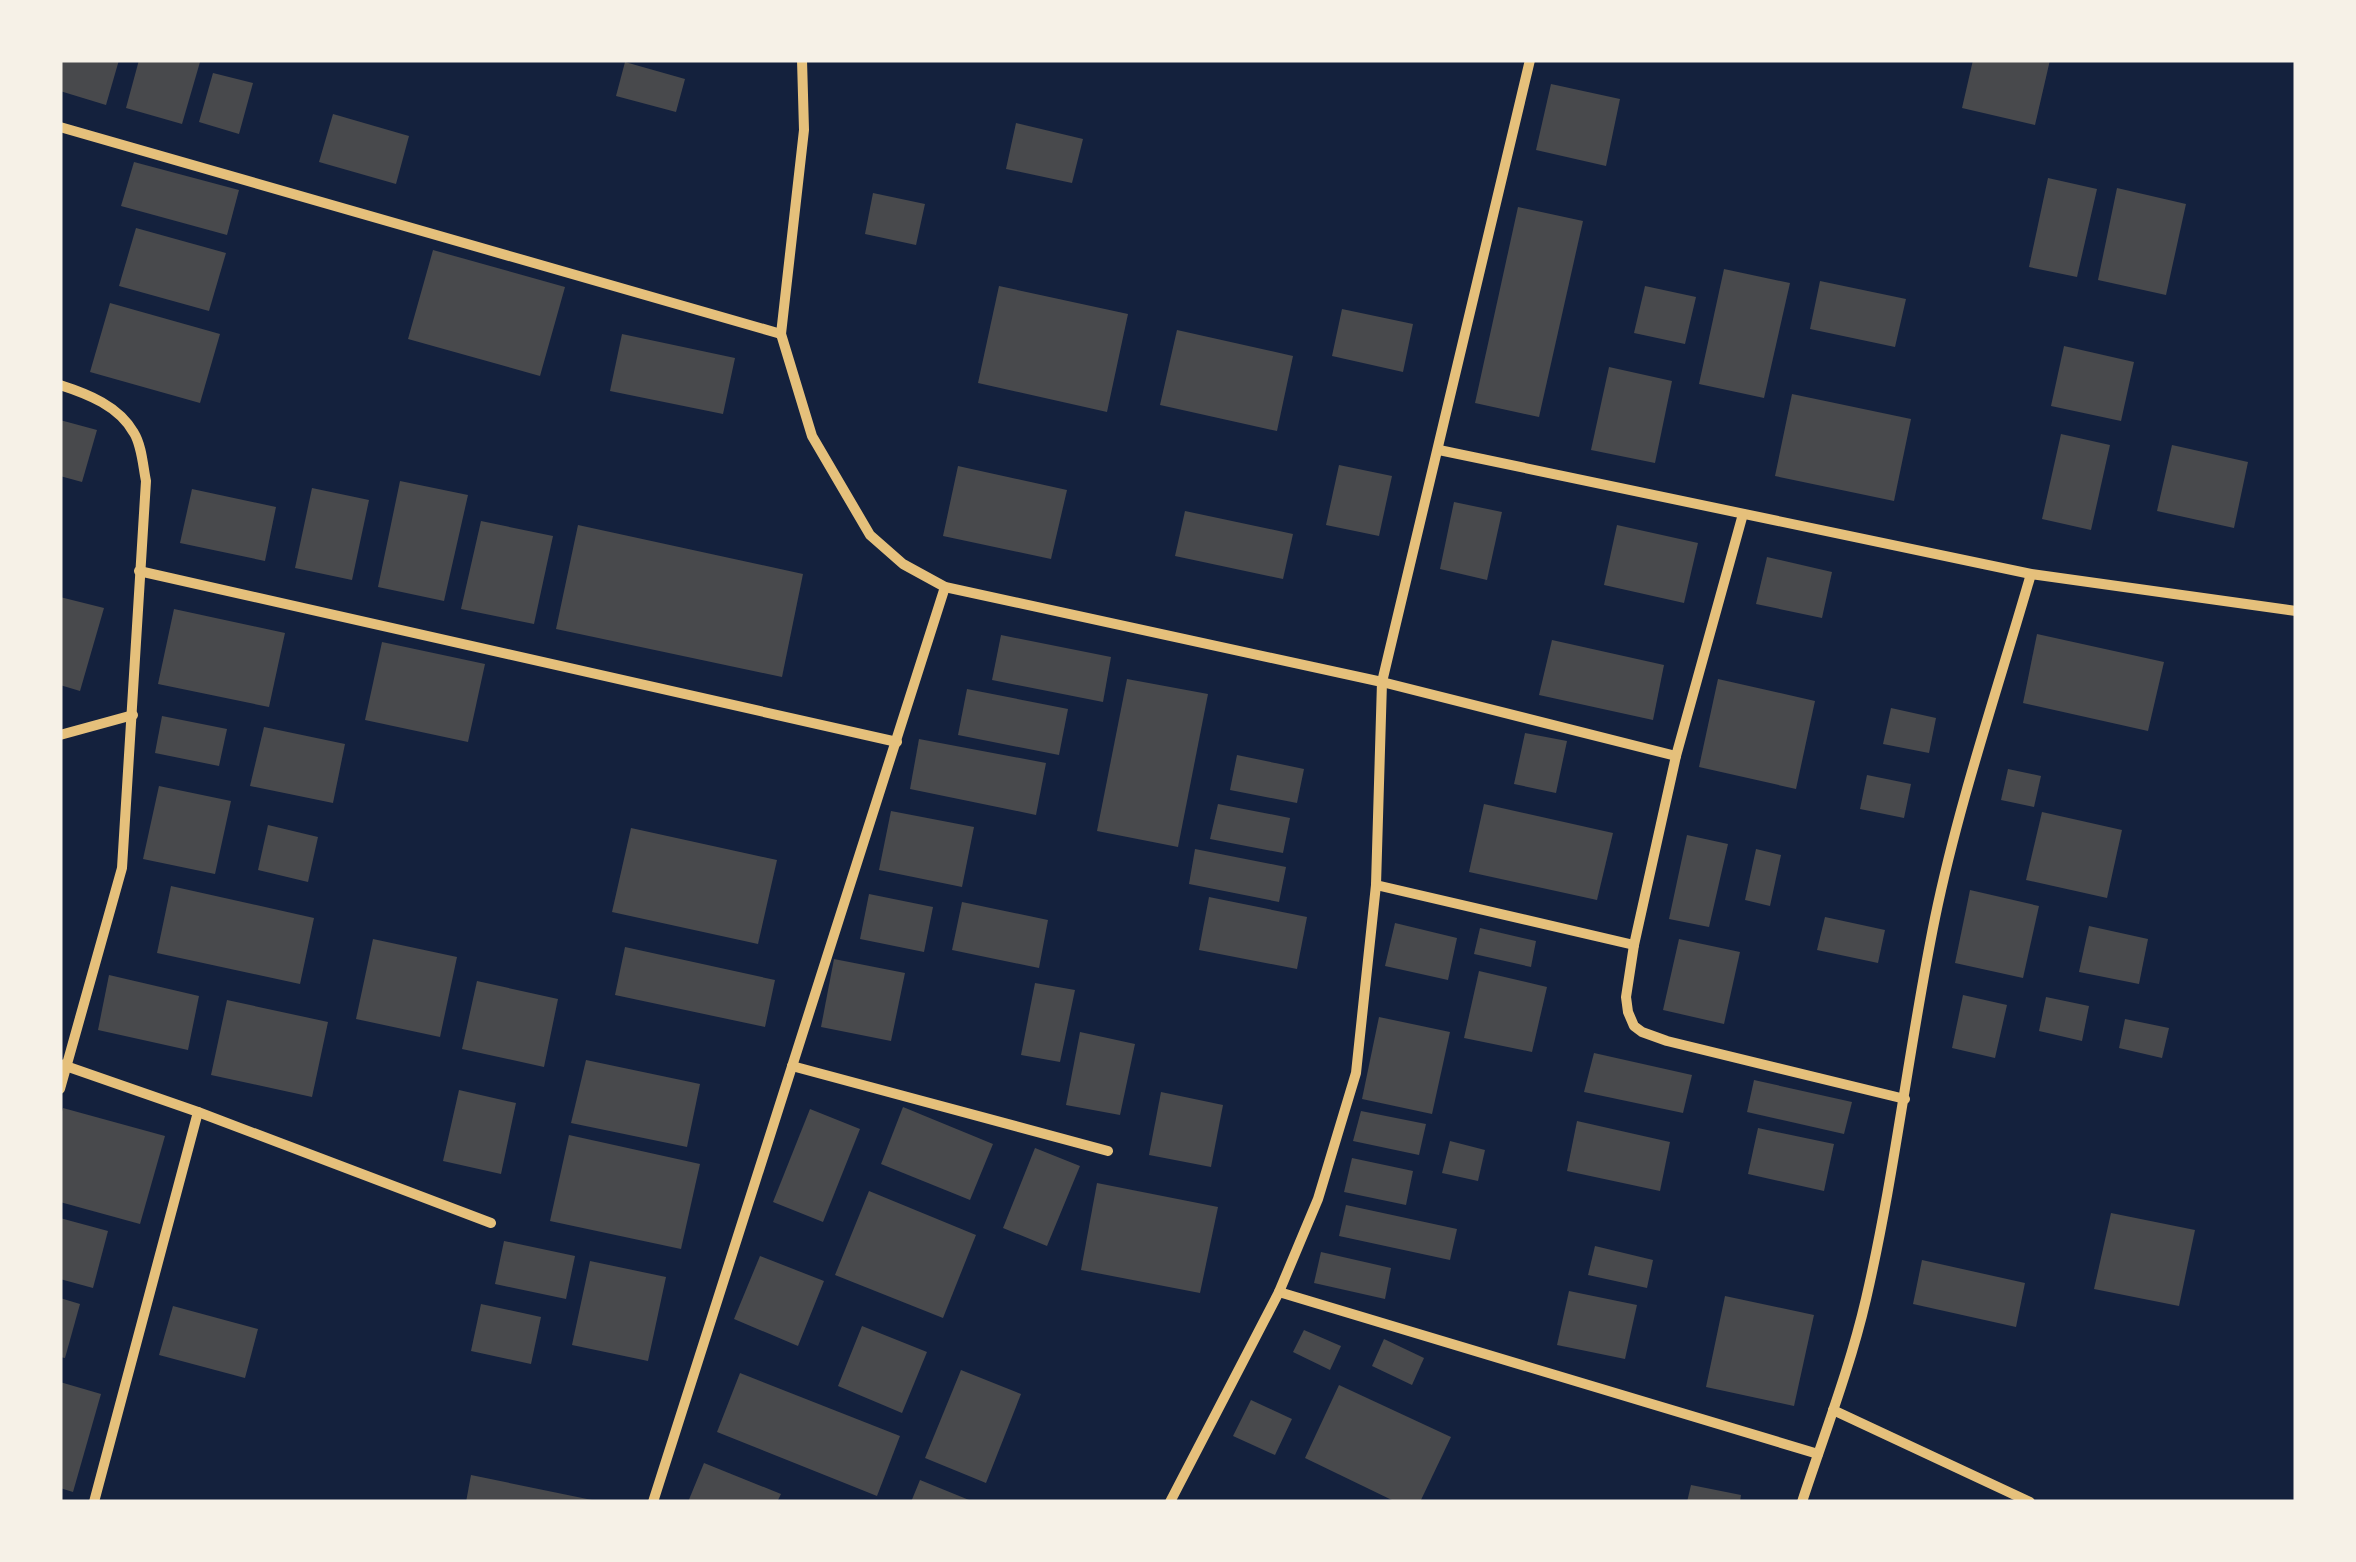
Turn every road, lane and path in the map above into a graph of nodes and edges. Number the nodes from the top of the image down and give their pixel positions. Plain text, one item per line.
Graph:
1 (802, 60) edge
2 (1530, 60) edge
3 (60, 127) edge
4 (781, 334) junction
5 (60, 385) edge
6 (1439, 450) junction
7 (1742, 514) junction
8 (139, 571) junction
9 (2031, 574) junction
10 (945, 587) junction
11 (2296, 611) edge
12 (1382, 682) junction
13 (132, 715) junction
14 (60, 735) edge
15 (897, 742) junction
16 (1676, 756) junction
17 (1376, 885) junction
18 (1634, 945) junction
19 (64, 1066) edge
20 (792, 1066) junction
21 (60, 1090) edge
22 (1904, 1099) junction
23 (198, 1112) junction
24 (1108, 1151) dead end
25 (491, 1223) dead end
26 (1279, 1292) junction
27 (1834, 1410) junction
28 (1818, 1454) junction
29 (94, 1502) edge
30 (653, 1502) edge
31 (1170, 1502) edge
32 (1802, 1502) edge
33 (2030, 1502) edge

1 - 4 street
2 - 6 street
3 - 4 street
4 - 10 street
5 - 8 street
6 - 7 street
6 - 12 street
7 - 9 street
7 - 16 street
8 - 13 street
8 - 15 street
9 - 11 street
9 - 22 street
10 - 12 street
10 - 15 street
12 - 16 street
12 - 17 street
13 - 14 street
13 - 19 street
15 - 20 street
16 - 18 street
17 - 18 street
17 - 26 street
18 - 22 street
19 - 21 street
19 - 23 street
20 - 24 street
20 - 30 street
22 - 27 street
23 - 25 street
23 - 29 street
26 - 28 street
26 - 31 street
27 - 28 street
27 - 33 street
28 - 32 street

